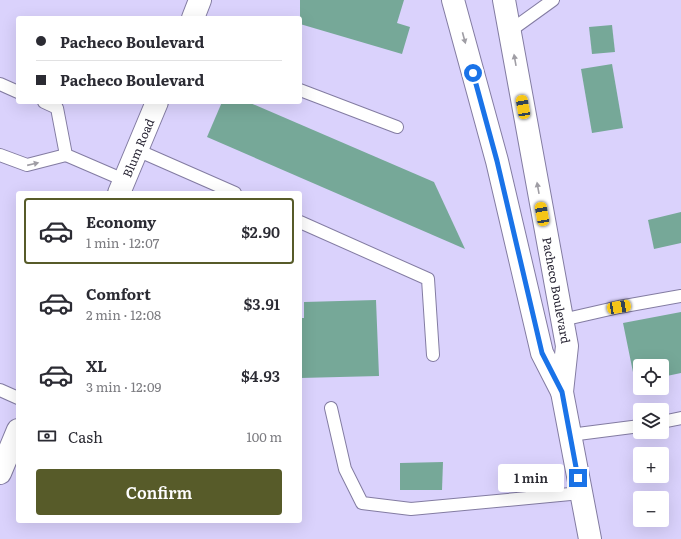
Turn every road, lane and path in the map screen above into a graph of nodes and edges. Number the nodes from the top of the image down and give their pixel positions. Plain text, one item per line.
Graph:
1 (200, 0) edge
2 (453, 0) edge
3 (504, 0) edge
4 (553, 0) edge
5 (194, 16) edge
6 (510, 31) junction
7 (0, 84) edge
8 (16, 91) edge
9 (302, 91) edge
10 (48, 104) edge
11 (156, 104) edge
12 (396, 127) dead end
13 (137, 150) junction
14 (0, 154) edge
15 (66, 155) junction
16 (121, 187) edge
17 (230, 191) edge
18 (302, 223) edge
19 (681, 296) edge
20 (562, 320) junction
21 (434, 355) dead end
22 (0, 390) edge
23 (562, 392) junction
24 (16, 397) edge
25 (331, 408) dead end
26 (681, 418) edge
27 (669, 421) edge
28 (633, 427) edge
29 (16, 435) edge
30 (570, 435) junction
31 (0, 473) edge
32 (581, 493) junction
33 (590, 539) edge

1 - 5 main road
2 -> 23 main road, Pacheco Boulevard
3 - 6 main road, Pacheco Boulevard
4 - 6 lane
20 -> 6 main road, Pacheco Boulevard
7 - 8 lane
9 - 12 lane
10 - 15 lane
11 - 13 main road, Blum Road
13 - 16 main road, Blum Road
13 - 17 lane
14 -> 15 lane
15 - 16 lane
18 - 21 lane
19 - 20 lane
20 - 23 main road, Pacheco Boulevard
22 - 24 lane
23 - 30 main road, Pacheco Boulevard
25 - 32 lane
26 - 27 lane
28 - 30 lane
29 - 31 main road
30 - 32 main road, Pacheco Boulevard
32 - 33 main road, Pacheco Boulevard

